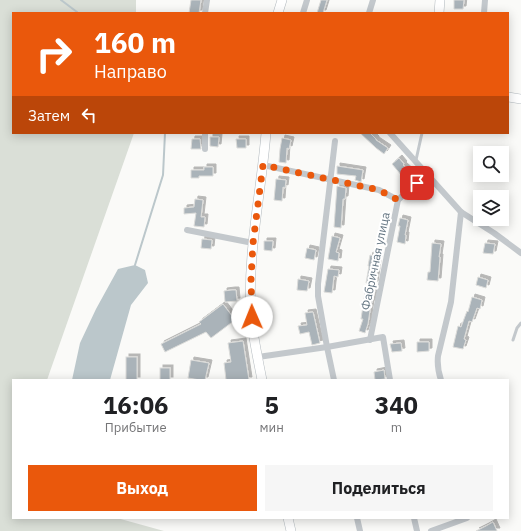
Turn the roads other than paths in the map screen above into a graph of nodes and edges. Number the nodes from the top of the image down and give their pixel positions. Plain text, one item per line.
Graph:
1 (207, 0) edge
2 (282, 0) edge
3 (307, 0) edge
4 (373, 0) edge
5 (440, 0) edge
6 (485, 0) edge
7 (205, 12) edge
8 (278, 12) edge
9 (303, 12) edge
10 (369, 12) edge
11 (439, 12) edge
12 (484, 12) edge
13 (509, 97) edge
14 (521, 99) edge
15 (205, 134) edge
16 (266, 134) edge
17 (391, 134) edge
18 (422, 134) edge
19 (335, 142) dead end
20 (205, 149) dead end
21 (416, 162) junction
22 (263, 165) junction
23 (426, 174) junction
24 (330, 179) junction
25 (398, 200) junction
26 (461, 212) junction
27 (187, 230) dead end
28 (253, 243) junction
29 (521, 253) edge
30 (521, 323) edge
31 (370, 340) junction
32 (513, 340) dead end
33 (327, 347) junction
34 (258, 357) junction
35 (262, 379) edge
36 (334, 379) edge
37 (390, 379) edge
38 (441, 379) edge
39 (288, 519) edge
40 (358, 519) edge
41 (414, 519) edge
42 (465, 519) edge
43 (291, 531) edge
44 (360, 531) edge
45 (417, 531) edge
46 (431, 531) edge

1 - 7 street
2 - 8 street
3 - 9 street
4 - 10 street
5 - 11 street
6 - 12 street
13 - 14 street
15 - 20 street
16 - 22 street
17 - 21 street
18 - 21 lane
19 - 24 street
21 - 23 street
22 - 24 street
22 - 28 street
23 - 25 street, Фабричная улица
23 - 26 street
24 - 25 street
24 - 33 street
25 - 31 street, Фабричная улица
26 - 29 street
26 - 38 street
27 - 28 street
28 - 34 street
30 - 32 lane
31 - 33 street
31 - 37 street
33 - 34 street
33 - 36 street
34 - 35 street
39 - 43 street
40 - 44 street
41 - 45 street
42 - 46 street

